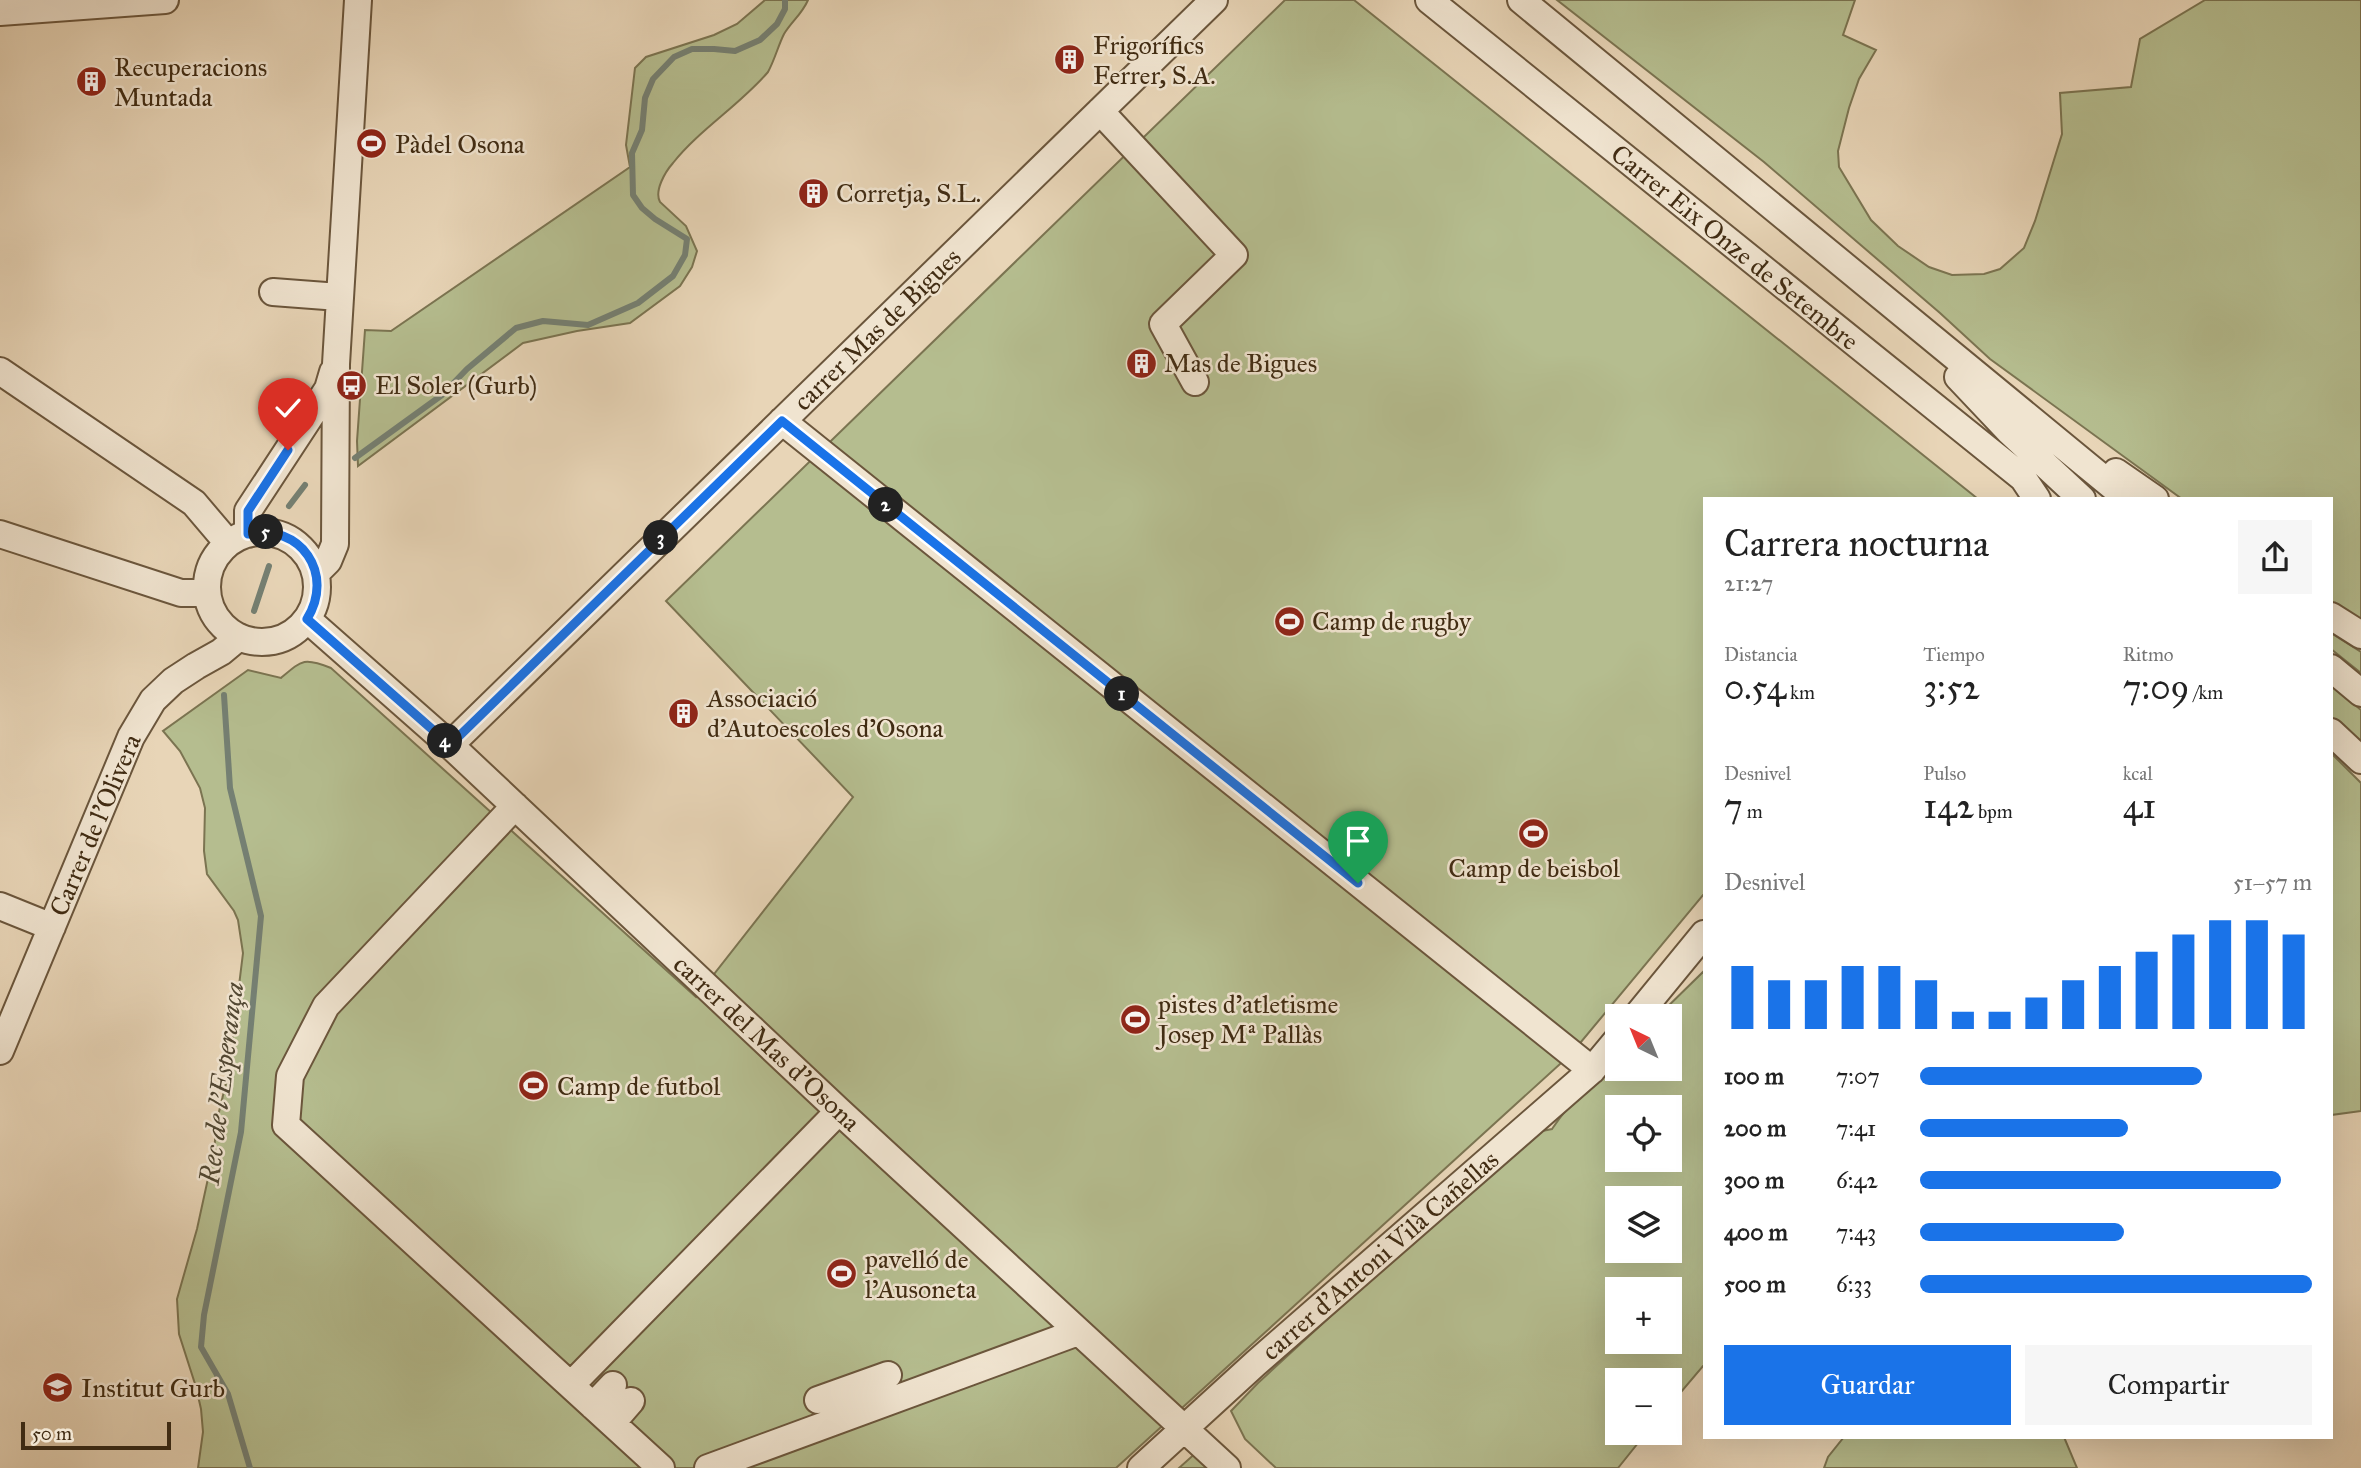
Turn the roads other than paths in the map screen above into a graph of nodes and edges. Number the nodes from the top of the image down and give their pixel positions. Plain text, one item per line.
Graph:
1 (166, 0) edge
2 (358, 0) edge
3 (1214, 0) edge
4 (1429, 0) edge
5 (1521, 0) edge
6 (0, 12) edge
7 (1100, 111) junction
8 (273, 292) dead end
9 (1877, 293) junction
10 (339, 298) junction
11 (336, 364) junction
12 (0, 371) edge
13 (1195, 382) dead end
14 (782, 421) junction
15 (2054, 437) junction
16 (2036, 497) edge
17 (2080, 497) edge
18 (2126, 497) edge
19 (2152, 497) edge
20 (0, 534) edge
21 (238, 538) junction
22 (316, 573) junction
23 (207, 593) junction
24 (2333, 617) edge
25 (307, 619) junction
26 (2361, 635) edge
27 (239, 637) junction
28 (2333, 670) edge
29 (2361, 693) edge
30 (2333, 734) edge
31 (450, 745) junction
32 (2361, 760) edge
33 (515, 806) junction
34 (0, 906) edge
35 (52, 927) junction
36 (1703, 935) edge
37 (1647, 1004) edge
38 (0, 1051) edge
39 (1605, 1054) edge
40 (1592, 1070) junction
41 (839, 1111) junction
42 (1078, 1332) junction
43 (888, 1375) dead end
44 (571, 1385) junction
45 (622, 1393) dead end
46 (818, 1400) dead end
47 (602, 1414) junction
48 (1184, 1428) junction
49 (661, 1468) edge
50 (708, 1468) edge
51 (1141, 1468) edge
52 (1227, 1468) edge

1 - 6 street
2 - 10 street
3 - 7 street, carrer Mas de Bigues
4 - 16 street, Carrer Eix Onze de Setembre
5 - 9 street, Carrer Eix Onze de Setembre
7 - 13 street
7 - 14 street, carrer Mas de Bigues
8 - 10 street
9 - 15 street, Carrer Eix Onze de Setembre
9 - 17 street, Carrer Eix Onze de Setembre
10 - 11 street
11 - 21 street
11 - 22 street
12 - 21 street
14 - 31 street, carrer Mas de Bigues
14 - 40 street
15 - 18 street, Carrer Eix Onze de Setembre
15 - 19 street, Carrer Eix Onze de Setembre
20 - 23 street
21 - 22 street
21 - 23 street
22 - 25 street
23 - 27 street
24 - 26 street
25 - 27 street
25 - 31 street, carrer del Mas d'Osona
27 - 35 street, Carrer de l'Olivera
28 - 29 street
30 - 32 street
31 - 33 street, carrer del Mas d'Osona
33 - 41 street, carrer del Mas d'Osona
33 - 44 street
34 - 35 street
35 - 38 street, Carrer de l'Olivera
36 - 37 street
39 - 40 street, carrer d'Antoni Vilà Cañellas
40 - 48 street, carrer d'Antoni Vilà Cañellas
41 - 42 street, carrer del Mas d'Osona
41 - 44 street
42 - 48 street, carrer del Mas d'Osona
42 - 50 street
43 - 46 street
44 - 47 street
45 - 47 street
47 - 49 street
48 - 51 street, carrer d'Antoni Vilà Cañellas
48 - 52 street, carrer del Mas d'Osona

